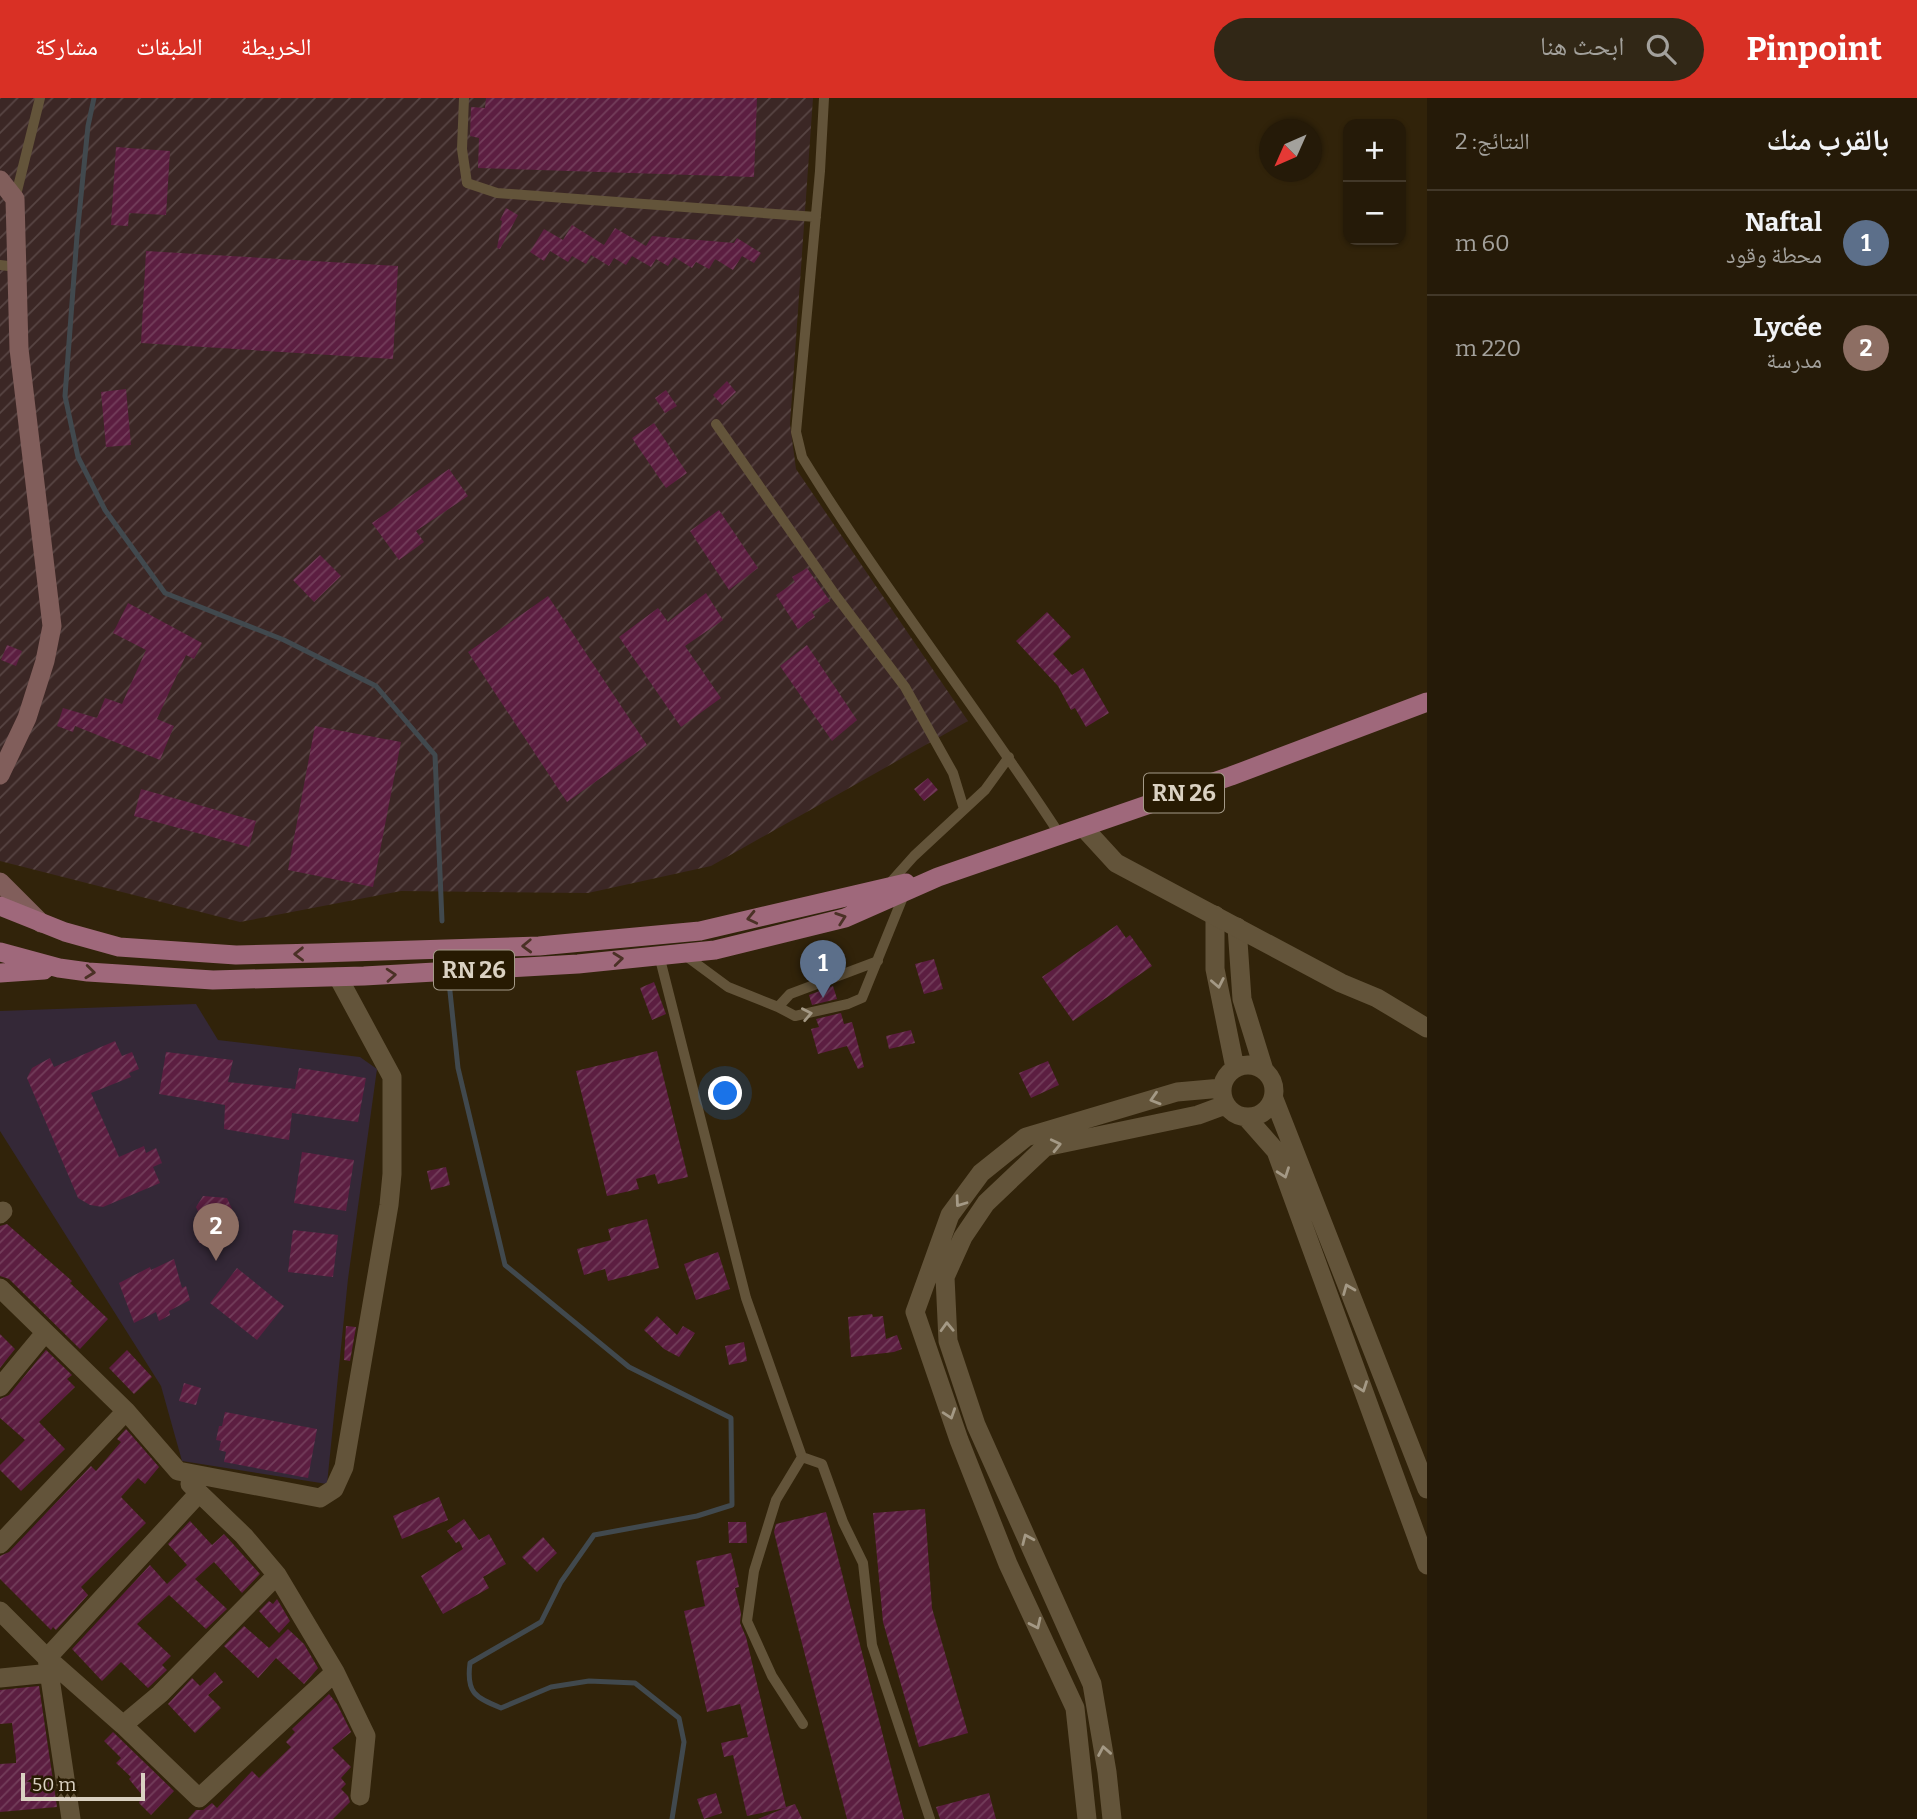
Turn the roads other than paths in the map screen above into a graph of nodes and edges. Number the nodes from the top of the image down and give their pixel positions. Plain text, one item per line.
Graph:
1 (40, 98) edge
2 (464, 98) edge
3 (824, 98) edge
4 (0, 180) edge
5 (15, 199) junction
6 (816, 217) junction
7 (8, 266) edge
8 (716, 424) dead end
9 (1427, 702) edge
10 (1009, 757) junction
11 (0, 775) edge
12 (964, 809) junction
13 (1083, 827) junction
14 (1060, 835) junction
15 (0, 882) edge
16 (896, 888) junction
17 (0, 906) edge
18 (1215, 915) junction
19 (42, 924) junction
20 (1237, 927) junction
21 (0, 952) edge
22 (683, 953) junction
23 (659, 955) junction
24 (878, 961) junction
25 (60, 968) junction
26 (0, 973) edge
27 (338, 977) junction
28 (778, 1007) junction
29 (1427, 1028) edge
30 (1236, 1068) junction
31 (1264, 1070) junction
32 (1224, 1096) junction
33 (1274, 1099) junction
34 (1246, 1117) junction
35 (0, 1289) edge
36 (44, 1334) junction
37 (0, 1387) edge
38 (126, 1411) junction
39 (802, 1457) junction
40 (178, 1471) junction
41 (1427, 1489) edge
42 (199, 1493) junction
43 (0, 1544) edge
44 (1427, 1564) edge
45 (277, 1575) junction
46 (0, 1611) edge
47 (49, 1665) junction
48 (335, 1672) junction
49 (0, 1678) edge
50 (803, 1724) dead end
51 (123, 1725) junction
52 (360, 1796) dead end
53 (71, 1819) edge
54 (930, 1819) edge
55 (1087, 1819) edge
56 (1112, 1819) edge

1 - 5 lane
2 - 6 lane
3 - 6 lane
4 - 5 main road
5 - 7 main road
6 - 10 lane
7 - 11 main road
8 - 12 lane
9 - 13 main road, RN 26
10 - 12 lane
10 - 14 lane
12 - 16 lane
13 - 14 main road, RN 26
13 - 18 street
14 - 16 main road, RN 26
15 - 19 main road
16 -> 19 main road, RN 26
22 -> 16 main road, RN 26
16 - 24 lane
17 - 19 main road, RN 26
18 - 20 street
18 -> 30 street
20 - 29 street
20 - 31 street
21 - 25 main road, RN 26
22 - 23 main road, RN 26
22 - 28 lane
27 -> 23 main road, RN 26
23 - 39 lane
24 - 28 lane
28 -> 24 lane
25 - 26 main road
25 -> 27 main road, RN 26
27 - 40 street
30 - 31 street
30 - 32 street
31 - 33 street
32 - 34 street
32 -> 55 street
56 -> 32 street
33 - 34 street
41 -> 33 street
34 -> 44 street
35 - 36 street
36 - 37 street
36 - 38 street
38 - 40 street
38 - 43 street
39 - 50 lane
39 - 54 lane
40 - 42 street
42 - 45 street
42 - 47 street
45 - 48 street
45 - 51 street
46 - 47 street
47 - 49 street
47 - 51 street
47 - 53 street
48 - 51 street
48 - 52 street

